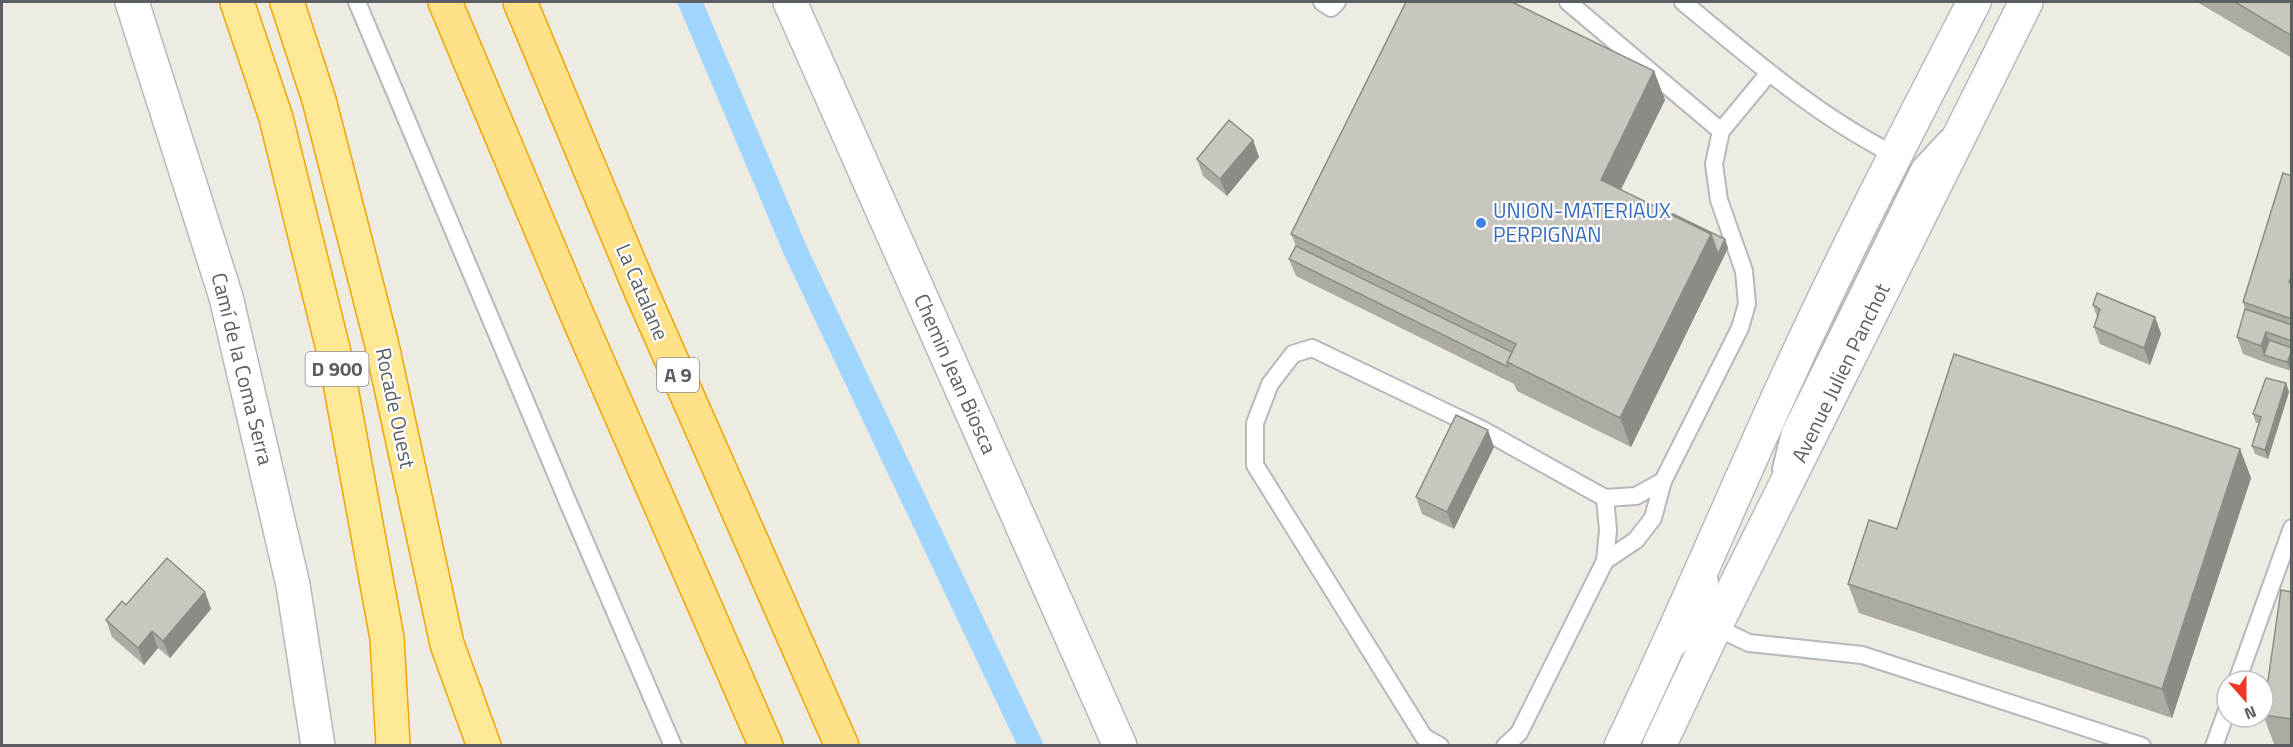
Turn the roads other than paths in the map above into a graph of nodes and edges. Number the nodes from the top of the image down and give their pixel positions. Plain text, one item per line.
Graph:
1 (132, 2) edge
2 (237, 2) edge
3 (287, 2) edge
4 (357, 2) edge
5 (445, 2) edge
6 (520, 2) edge
7 (790, 2) edge
8 (1322, 2) edge
9 (1337, 2) edge
10 (1568, 2) edge
11 (1683, 2) edge
12 (1974, 2) edge
13 (2026, 2) edge
14 (1769, 73) junction
15 (1970, 114) junction
16 (1721, 131) junction
17 (1907, 161) junction
18 (1662, 481) junction
19 (1605, 498) junction
20 (1772, 511) junction
21 (2292, 528) edge
22 (1720, 530) junction
23 (1605, 561) junction
24 (1709, 624) junction
25 (1660, 666) junction
26 (2241, 669) edge
27 (2220, 729) edge
28 (318, 746) edge
29 (393, 746) edge
30 (484, 746) edge
31 (673, 746) edge
32 (766, 746) edge
33 (842, 746) edge
34 (1120, 746) edge
35 (1440, 746) edge
36 (1504, 746) edge
37 (1621, 746) edge
38 (1659, 746) edge
39 (2142, 746) edge
40 (2214, 746) edge

1 - 28 main road, Camí de la Coma Serra
2 - 29 highway, D 900
3 - 30 highway, Rocade Ouest / D 900
4 - 31 lane
5 - 32 highway
6 - 33 highway, La Catalane / A 9
7 - 34 main road, Chemin Jean Biosca
8 - 9 lane
10 - 16 lane
11 - 14 lane
12 - 17 main road, Avenue Julien Panchot
13 - 15 main road, Avenue Julien Panchot
14 - 16 lane
14 - 17 lane
15 - 17 lane
15 - 20 main road, Avenue Julien Panchot
16 - 18 lane
17 - 20 lane
17 - 22 main road, Avenue Julien Panchot
18 - 19 lane
18 - 23 lane
19 - 23 lane
19 - 35 lane
20 - 24 main road, Avenue Julien Panchot
21 - 26 lane
22 - 24 lane
22 - 25 main road, Avenue Julien Panchot
23 - 36 lane
24 - 25 lane
24 - 38 main road, Avenue Julien Panchot
24 - 39 lane
25 - 37 main road, Avenue Julien Panchot
27 - 40 lane

